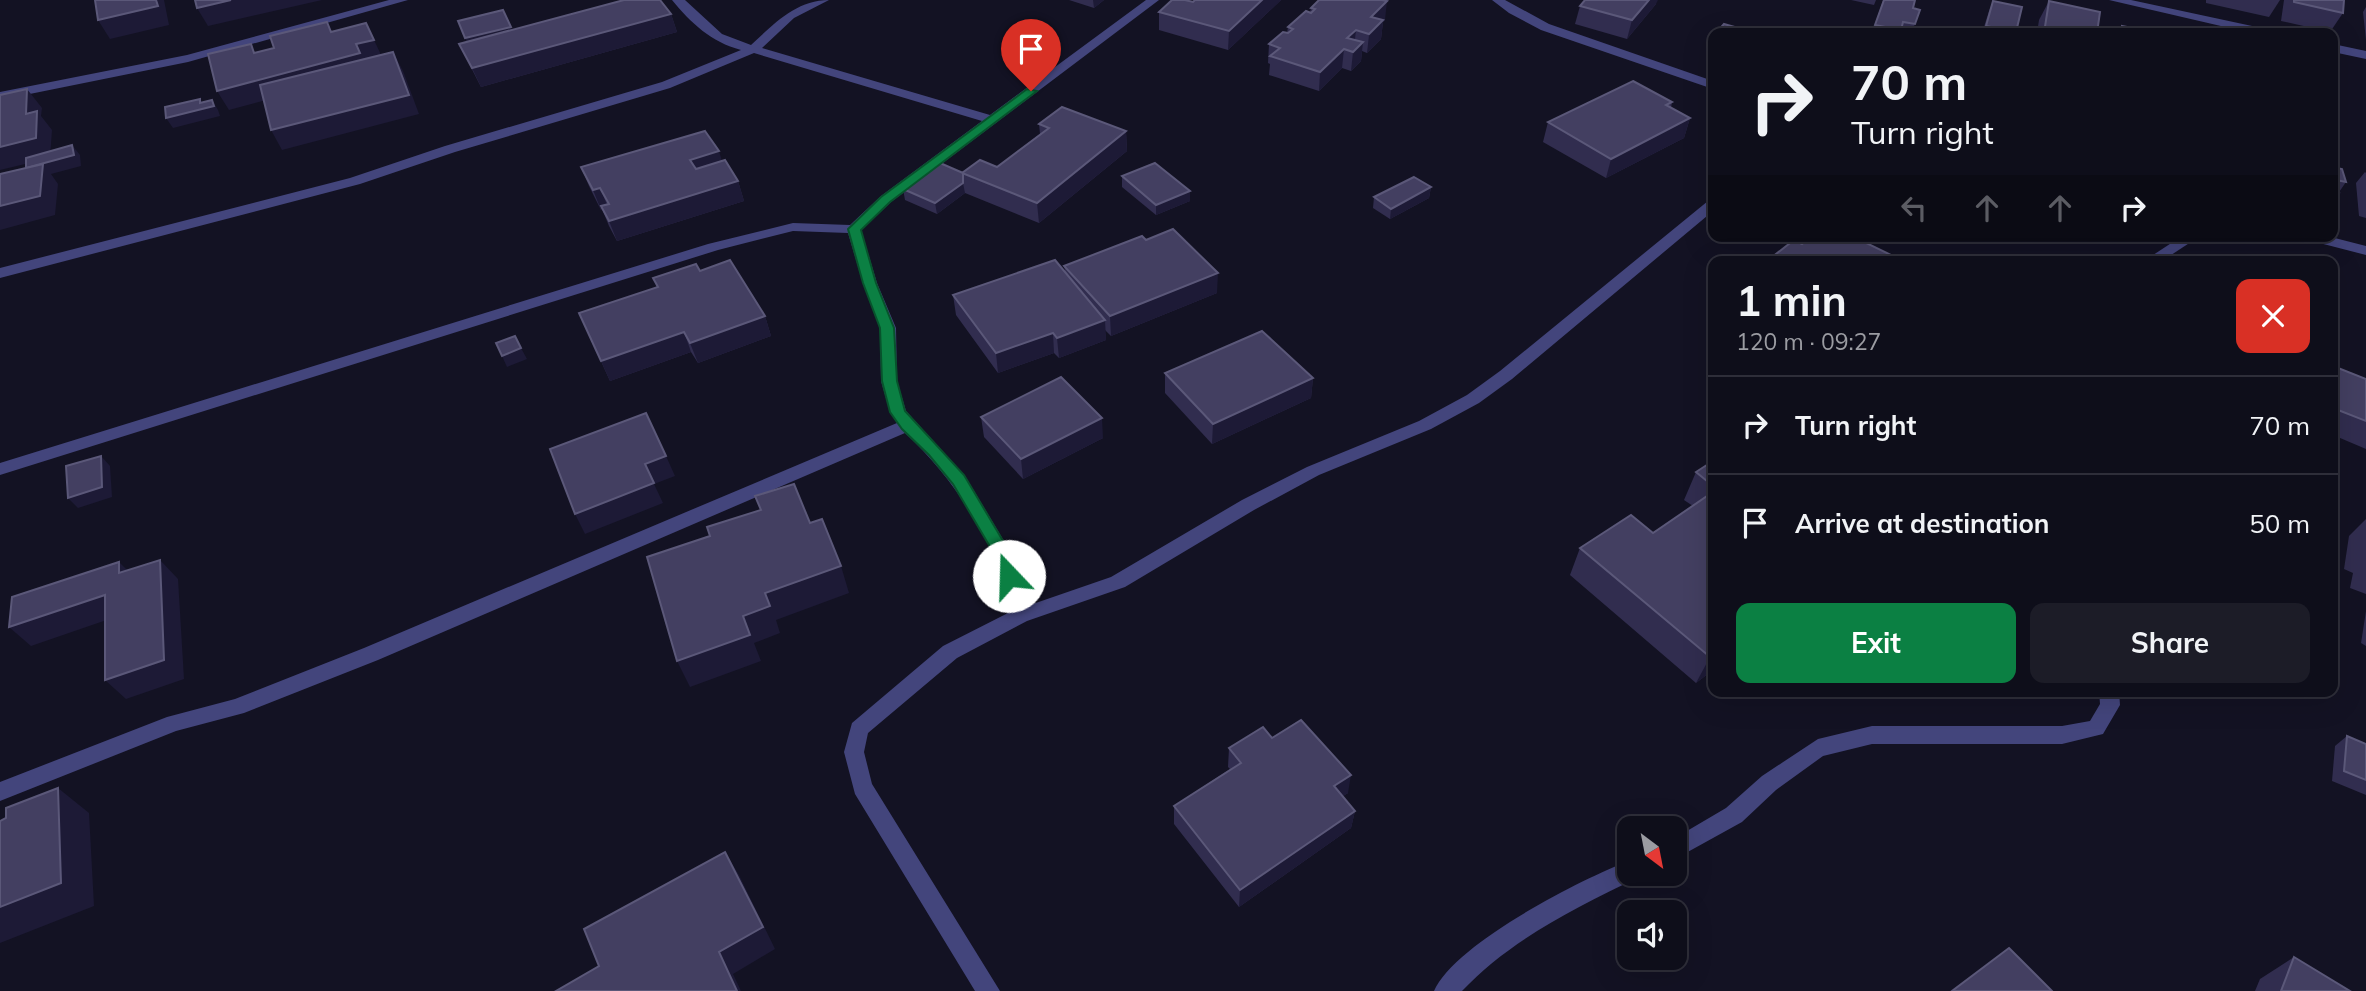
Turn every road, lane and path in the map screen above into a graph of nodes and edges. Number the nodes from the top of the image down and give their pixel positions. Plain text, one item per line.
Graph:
1 (402, 0) edge
2 (678, 0) edge
3 (823, 0) edge
4 (1153, 0) edge
5 (1498, 0) edge
6 (2115, 0) edge
7 (2243, 28) edge
8 (753, 49) junction
9 (2338, 49) edge
10 (2366, 55) edge
11 (1708, 83) edge
12 (0, 96) edge
13 (992, 120) junction
14 (1708, 208) edge
15 (854, 229) junction
16 (2183, 242) edge
17 (2332, 242) edge
18 (2366, 251) edge
19 (2159, 256) edge
20 (0, 272) edge
21 (907, 425) junction
22 (0, 469) edge
23 (1020, 615) junction
24 (2109, 697) edge
25 (0, 792) edge
26 (1687, 842) edge
27 (1617, 877) edge
28 (988, 991) edge
29 (1446, 991) edge

1 - 12 street
2 - 8 street
3 - 8 street
4 - 13 street
5 - 11 street
6 - 7 street
8 - 13 street
8 - 20 street
9 - 10 street
13 - 15 street
14 - 23 street
15 - 21 street
15 - 22 street
16 - 19 street
17 - 18 street
21 - 23 street
21 - 25 street
23 - 28 street
24 - 26 street
27 - 29 street

